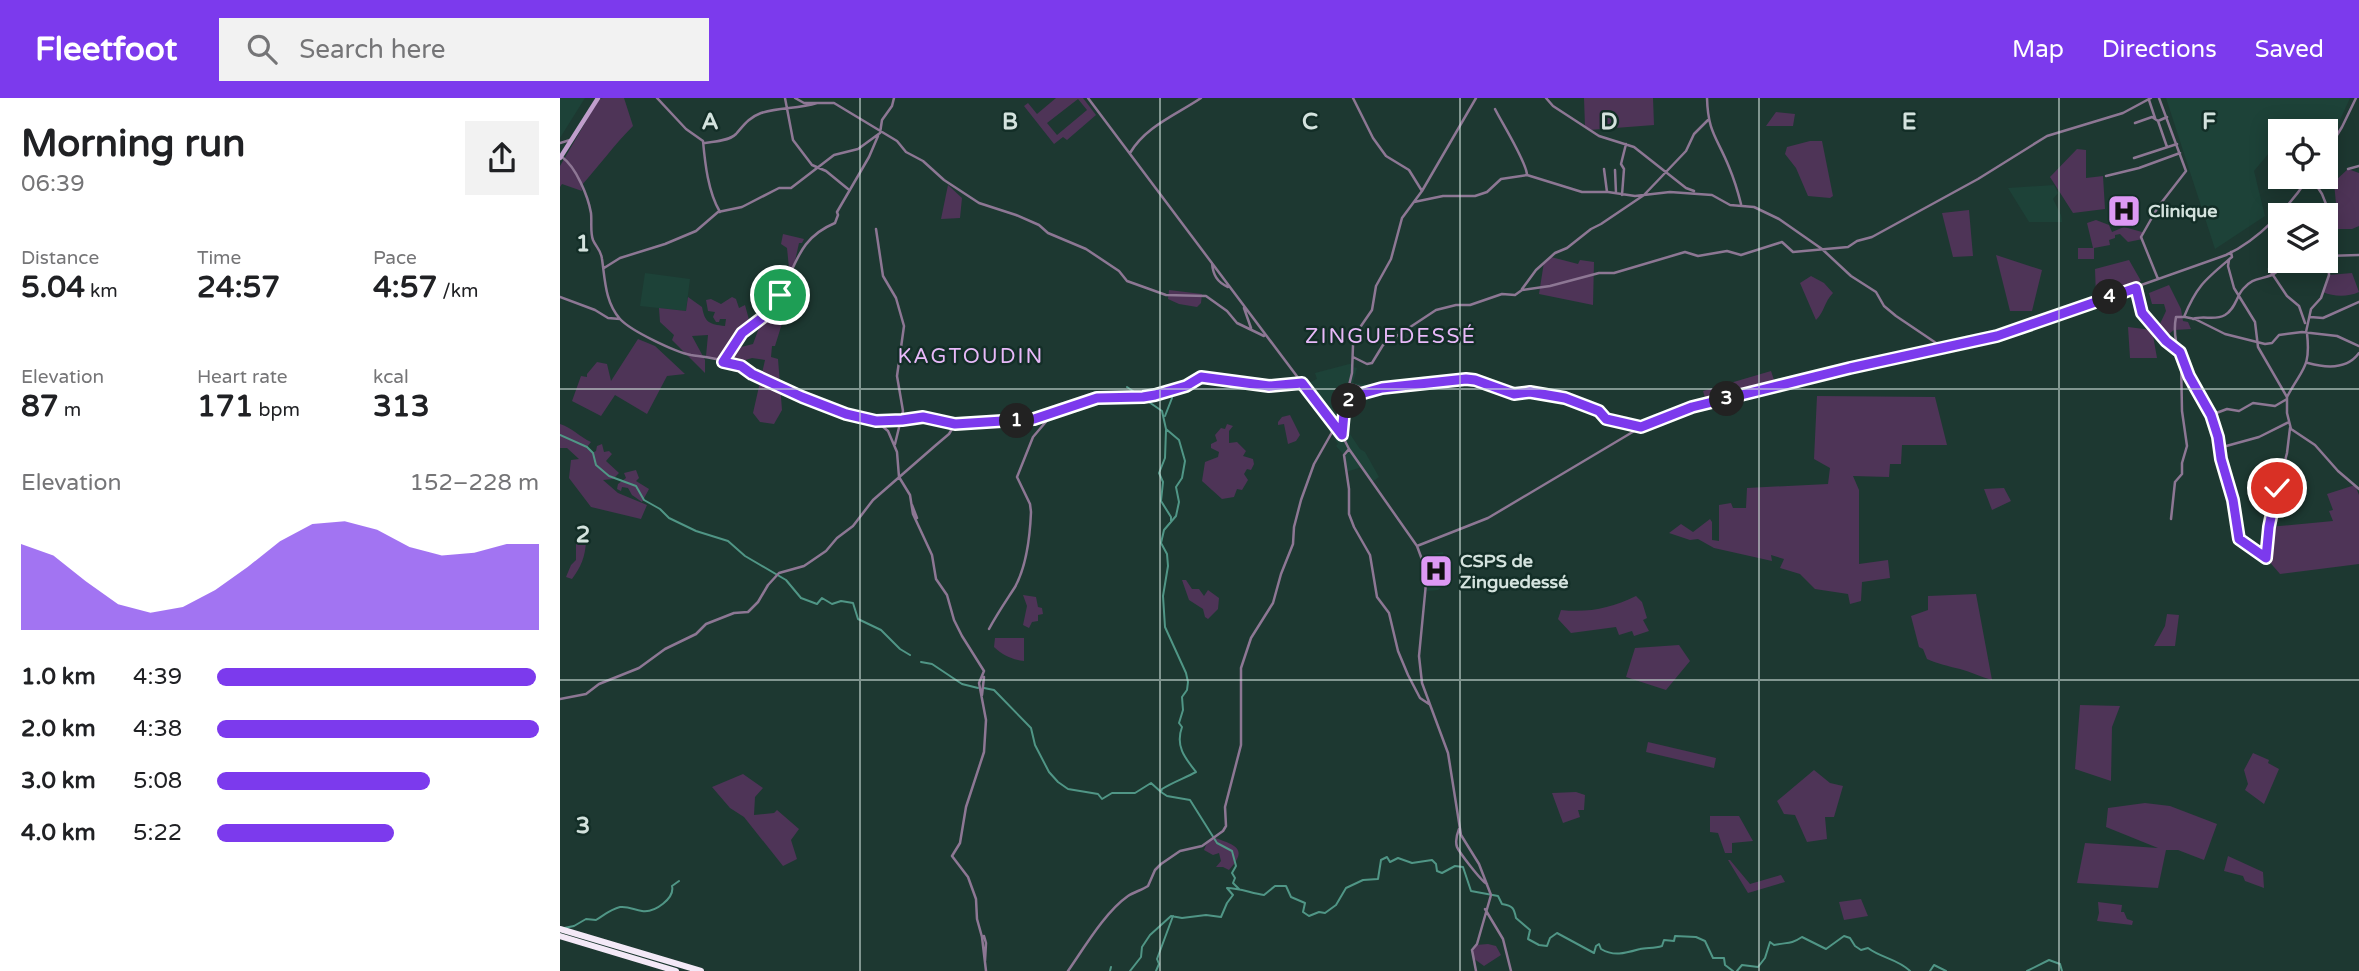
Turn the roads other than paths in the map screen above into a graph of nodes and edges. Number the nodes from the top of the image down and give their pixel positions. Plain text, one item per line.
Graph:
1 (598, 98) edge
2 (657, 98) edge
3 (785, 98) edge
4 (795, 98) edge
5 (894, 98) edge
6 (1088, 98) edge
7 (1202, 98) edge
8 (1353, 98) edge
9 (1476, 98) edge
10 (1546, 98) edge
11 (1707, 98) edge
12 (2159, 98) edge
13 (2356, 98) edge
14 (2150, 99) edge
15 (820, 102) junction
16 (788, 109) junction
17 (1494, 109) dead end
18 (2167, 117) junction
19 (1707, 120) junction
20 (2156, 120) junction
21 (2135, 123) dead end
22 (2338, 134) edge
23 (879, 135) junction
24 (574, 138) junction
25 (560, 143) edge
26 (704, 143) junction
27 (1626, 144) junction
28 (2177, 144) junction
29 (2167, 147) junction
30 (1130, 153) junction
31 (2180, 153) junction
32 (561, 157) edge
33 (2134, 158) dead end
34 (2359, 166) edge
35 (816, 167) junction
36 (1604, 169) dead end
37 (2348, 169) dead end
38 (1615, 170) dead end
39 (1666, 171) junction
40 (1527, 176) junction
41 (2106, 176) dead end
42 (2300, 189) edge
43 (849, 190) junction
44 (1422, 191) junction
45 (1607, 192) junction
46 (1697, 192) junction
47 (1616, 193) junction
48 (1622, 195) junction
49 (1644, 195) junction
50 (1414, 202) junction
51 (2288, 203) edge
52 (1741, 204) junction
53 (720, 212) junction
54 (2268, 224) edge
55 (876, 229) dead end
56 (1822, 249) junction
57 (2231, 252) junction
58 (2359, 255) edge
59 (2338, 256) edge
60 (2229, 260) junction
61 (602, 268) junction
62 (2274, 273) edge
63 (2329, 273) edge
64 (2272, 275) junction
65 (2158, 279) junction
66 (2136, 288) junction
67 (1522, 290) junction
68 (2239, 295) junction
69 (560, 297) edge
70 (2359, 302) edge
71 (1243, 304) junction
72 (2184, 317) junction
73 (2308, 317) junction
74 (620, 319) junction
75 (2193, 319) junction
76 (2307, 323) junction
77 (1253, 331) junction
78 (2306, 333) junction
79 (1266, 337) junction
80 (2256, 340) junction
81 (2359, 346) edge
82 (1943, 348) junction
83 (2359, 353) edge
84 (2180, 355) junction
85 (1353, 357) junction
86 (723, 362) junction
87 (2307, 363) junction
88 (1302, 383) junction
89 (1350, 384) junction
90 (1372, 391) junction
91 (2287, 398) junction
92 (1345, 402) junction
93 (1052, 414) junction
94 (2211, 415) junction
95 (902, 420) junction
96 (876, 421) junction
97 (2289, 422) junction
98 (955, 424) junction
99 (1335, 427) junction
100 (1641, 427) junction
101 (2290, 428) junction
102 (1342, 435) junction
103 (895, 445) junction
104 (2219, 448) junction
105 (1349, 449) junction
106 (899, 477) junction
107 (2359, 489) edge
108 (2171, 519) dead end
109 (1417, 545) junction
110 (989, 629) dead end
111 (560, 699) edge
112 (1429, 704) junction
113 (1460, 826) junction
114 (1487, 884) junction
115 (1485, 909) junction
116 (560, 929) edge
117 (560, 936) edge
118 (676, 971) edge
119 (701, 971) edge
120 (986, 971) edge
121 (1068, 971) edge
122 (1476, 971) edge
123 (1511, 971) edge

1 - 24 street
2 - 26 street
3 - 16 street
4 - 15 street
5 - 23 street
6 - 30 street
7 - 30 street
8 - 44 street
9 - 44 street
10 - 27 street
11 - 19 street
12 - 18 street
13 - 22 street
14 - 20 street
14 - 56 street
15 - 16 street
15 - 23 street
16 - 26 street
16 - 35 street
17 - 40 street
18 - 20 street
18 - 28 street
19 - 39 street
19 - 52 street
20 - 21 street
20 - 29 street
23 - 35 street
23 - 43 street
23 - 77 street
24 - 25 street
24 - 32 street
26 - 53 street
27 - 39 street
27 - 48 street
28 - 29 street
28 - 31 street
29 - 33 street
30 - 71 street
31 - 41 street
31 - 65 street
32 - 61 street
34 - 37 street
35 - 43 street
35 - 53 street
36 - 45 street
38 - 47 street
39 - 46 street
39 - 49 street
40 - 45 street
40 - 50 street
42 - 51 street
43 - 86 street
44 - 50 street
45 - 47 street
46 - 49 street
46 - 52 street
47 - 48 street
48 - 49 street
49 - 67 street
50 - 85 street
52 - 56 street
53 - 61 street
54 - 57 street
55 - 95 street
56 - 67 street
56 - 82 street
57 - 60 street
57 - 65 street
58 - 59 street
60 - 68 street
60 - 72 street
61 - 74 street
62 - 64 street
63 - 73 street
64 - 68 street
64 - 76 street
65 - 66 street
66 - 82 street
66 - 84 street
67 - 85 street
68 - 75 street
68 - 80 street
69 - 74 street
70 - 73 street
71 - 77 street
71 - 79 street
72 - 75 street
72 - 84 street
73 - 76 street
74 - 86 street
75 - 80 street
76 - 78 street
77 - 79 street
78 - 80 street
78 - 81 street
78 - 87 street
79 - 88 street
80 - 91 street
82 - 100 street
83 - 87 street
84 - 94 street
84 - 108 street
85 - 89 street
86 - 96 street
87 - 91 street
88 - 93 street
88 - 99 street
89 - 90 street
89 - 92 street
90 - 92 street
90 - 100 street
91 - 94 street
91 - 97 street
92 - 102 street
93 - 98 street
93 - 110 street
94 - 104 street
95 - 96 street
95 - 98 street
95 - 103 street
96 - 103 street
97 - 101 street
97 - 104 street
98 - 106 street
99 - 102 street
99 - 121 street
100 - 109 street
101 - 104 street
101 - 107 street
102 - 105 street
103 - 106 street
105 - 109 street
105 - 112 street
106 - 111 street
106 - 120 street
109 - 112 street
112 - 113 street
113 - 114 street
113 - 114 street
114 - 115 street
115 - 122 street
115 - 123 street
116 - 119 highway
117 - 118 highway

